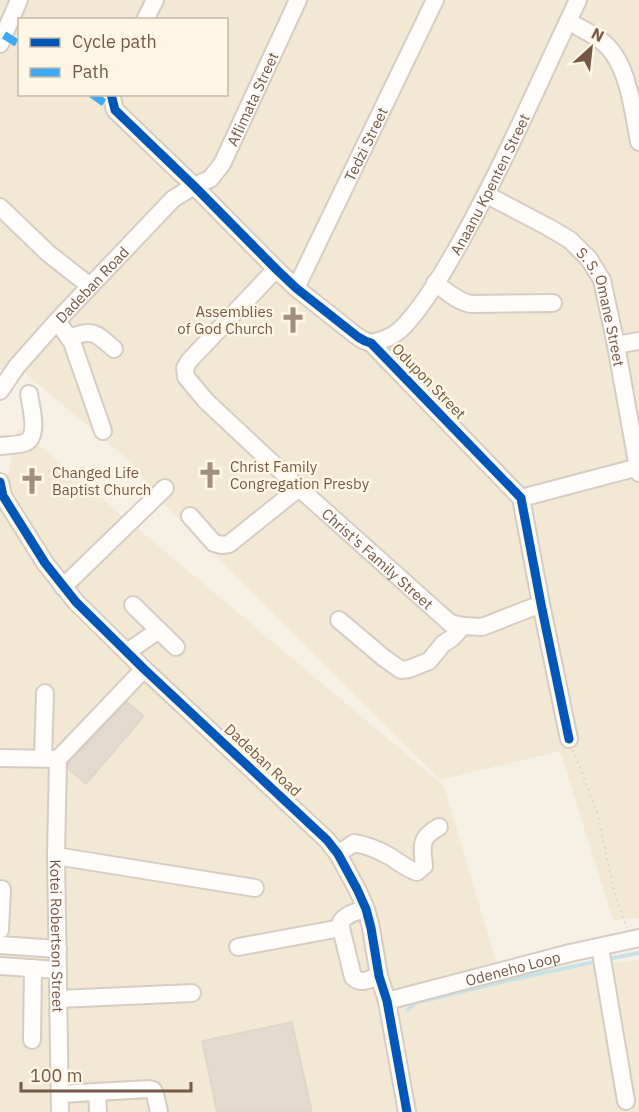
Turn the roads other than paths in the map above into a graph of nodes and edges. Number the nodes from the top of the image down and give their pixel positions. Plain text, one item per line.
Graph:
1 (19, 0) edge
2 (155, 0) edge
3 (298, 0) edge
4 (435, 0) edge
5 (578, 0) edge
6 (146, 18) edge
7 (568, 21) junction
8 (0, 44) edge
9 (112, 96) edge
10 (639, 142) edge
11 (194, 186) junction
12 (487, 195) junction
13 (0, 207) edge
14 (276, 269) junction
15 (435, 283) junction
16 (90, 286) junction
17 (296, 288) junction
18 (553, 303) dead end
19 (57, 321) junction
20 (69, 338) junction
21 (639, 341) edge
22 (371, 343) junction
23 (616, 345) junction
24 (114, 349) dead end
25 (0, 391) edge
26 (29, 394) dead end
27 (103, 431) dead end
28 (0, 446) edge
29 (639, 469) edge
30 (0, 482) edge
31 (165, 488) dead end
32 (299, 488) junction
33 (521, 498) junction
34 (190, 516) dead end
35 (63, 587) junction
36 (541, 604) junction
37 (133, 605) dead end
38 (339, 620) dead end
39 (463, 626) junction
40 (159, 630) junction
41 (176, 647) dead end
42 (127, 652) junction
43 (144, 669) junction
44 (45, 693) dead end
45 (569, 739) road end
46 (0, 758) edge
47 (51, 759) junction
48 (439, 827) dead end
49 (338, 854) junction
50 (57, 856) junction
51 (2, 888) dead end
52 (255, 888) dead end
53 (366, 909) junction
54 (341, 928) junction
55 (0, 930) edge
56 (635, 939) edge
57 (0, 945) edge
58 (238, 947) dead end
59 (58, 949) junction
60 (601, 957) junction
61 (0, 966) edge
62 (33, 968) junction
63 (58, 970) junction
64 (379, 976) junction
65 (192, 993) dead end
66 (59, 999) junction
67 (387, 1001) junction
68 (32, 1040) dead end
69 (97, 1092) junction
70 (60, 1094) junction
71 (626, 1101) dead end
72 (60, 1112) edge
73 (98, 1112) edge
74 (159, 1112) edge
75 (408, 1112) edge

1 - 8 street
2 - 6 street
3 - 11 street, Aflimata Street
4 - 17 street, Tedzi Street
5 - 7 street, Anaanu Kpenten Street
7 - 10 street
7 - 12 street, Anaanu Kpenten Street
9 - 11 street, Odupon Street
11 - 14 street, Odupon Street
11 - 16 street, Dadeban Road
12 - 15 street, Anaanu Kpenten Street
12 - 23 street, S. S. Omane Street
13 - 16 street
14 - 17 street, Odupon Street
14 - 32 street, Christ's Family Street
15 - 18 street
15 - 22 street, Anaanu Kpenten Street
16 - 19 street, Dadeban Road
17 - 22 street, Odupon Street
19 - 20 street
19 - 25 street, Dadeban Road
20 - 24 street
20 - 27 street
21 - 23 street
22 - 33 street, Odupon Street
23 - 29 street, S. S. Omane Street
26 - 28 street
29 - 33 street
30 - 35 street, Dadeban Road
31 - 35 street
32 - 34 street
32 - 39 street, Christ's Family Street
33 - 36 street
35 - 42 street, Dadeban Road
36 - 39 street
36 - 45 street
37 - 40 street
38 - 39 street
40 - 41 street
40 - 42 street
42 - 43 street, Dadeban Road
43 - 47 street
43 - 49 street, Dadeban Road
44 - 47 street, Kotei Robertson Street
46 - 47 street
47 - 50 street, Kotei Robertson Street
48 - 49 street
49 - 53 street, Dadeban Road
50 - 52 street
50 - 59 street, Kotei Robertson Street
51 - 55 street
53 - 54 street
53 - 64 street, Dadeban Road
54 - 58 street
54 - 64 street
56 - 60 street, Odeneho Loop
57 - 59 street
59 - 63 street, Kotei Robertson Street
60 - 67 street, Odeneho Loop
60 - 71 street
61 - 62 street
62 - 63 street
62 - 68 street
63 - 66 street, Kotei Robertson Street
64 - 67 street, Dadeban Road
65 - 66 street
66 - 70 street, Kotei Robertson Street
67 - 75 street, Dadeban Road
69 - 70 street
69 - 73 street
69 - 74 street
70 - 72 street, Kotei Robertson Street

